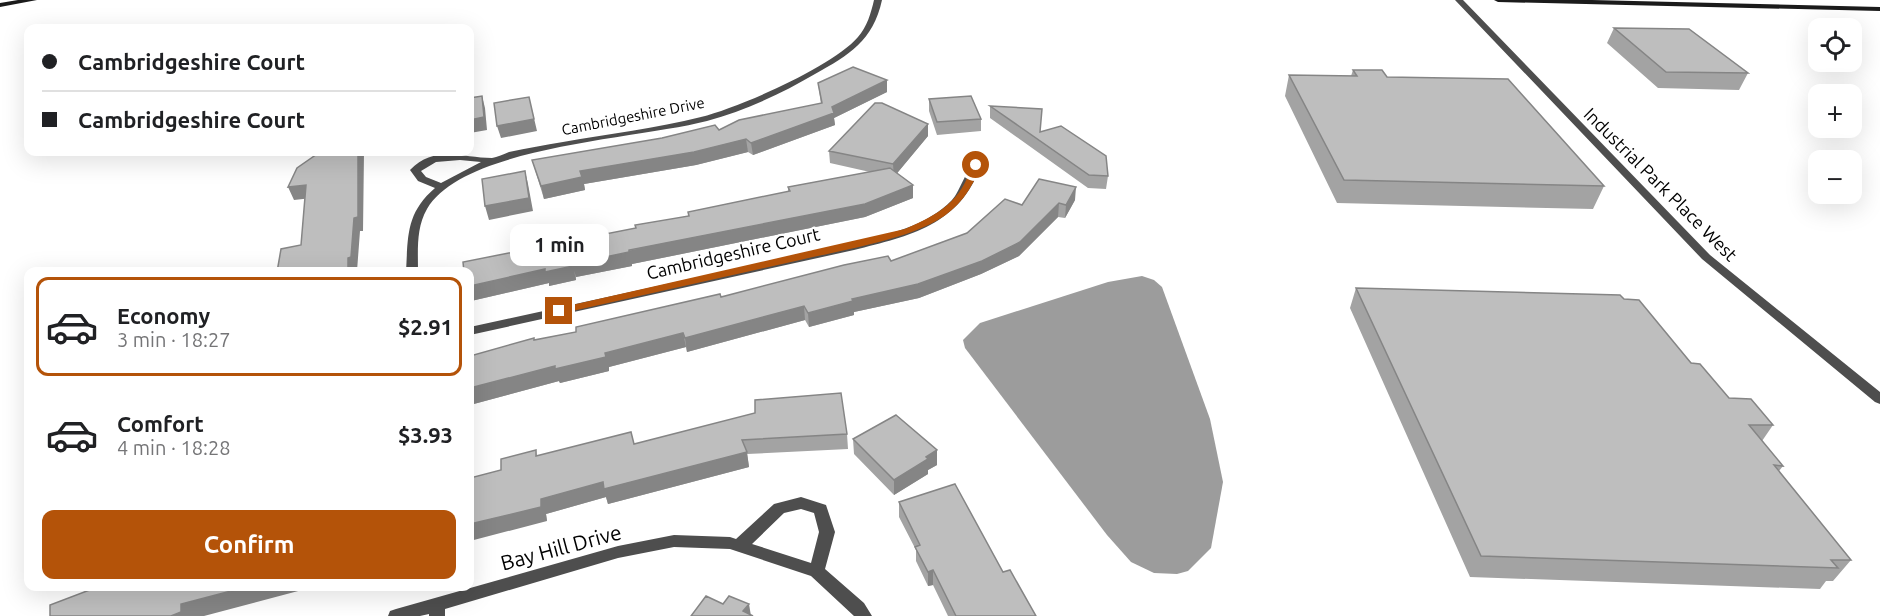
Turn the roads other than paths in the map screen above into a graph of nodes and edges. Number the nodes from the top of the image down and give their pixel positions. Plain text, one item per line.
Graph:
1 (33, 0) edge
2 (878, 0) edge
3 (1459, 0) edge
4 (1498, 0) edge
5 (0, 5) edge
6 (1880, 9) edge
7 (495, 160) junction
8 (976, 165) dead end
9 (442, 187) junction
10 (412, 267) edge
11 (474, 330) edge
12 (1880, 399) edge
13 (739, 546) junction
14 (817, 571) junction
15 (437, 610) edge
16 (396, 616) edge
17 (864, 616) edge

1 - 5 street
2 - 7 street, Cambridgeshire Drive
3 - 12 street, Industrial Park Place West
4 - 6 street
7 - 9 street, Cambridgeshire Drive
7 - 9 street, Cambridgeshire Drive
8 - 11 street, Cambridgeshire Court
9 - 10 street, Cambridgeshire Drive
13 - 14 street, Bay Hill Drive
13 - 14 street
13 - 15 street, Bay Hill Drive
14 - 17 street, Bay Hill Drive
15 - 16 street, Bay Hill Drive

